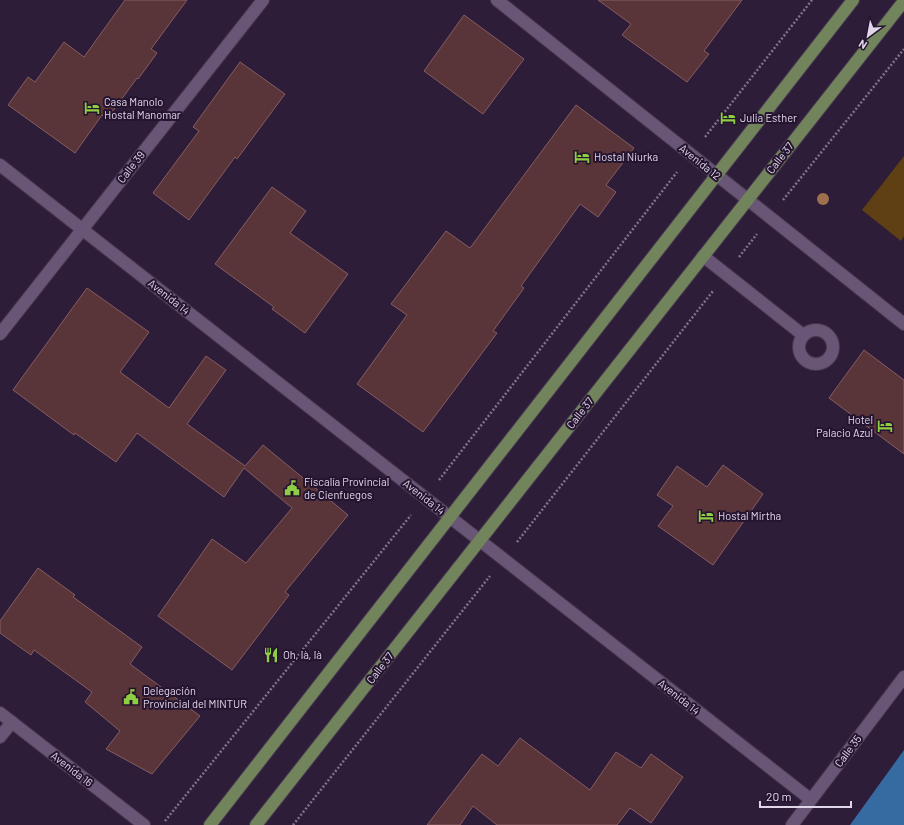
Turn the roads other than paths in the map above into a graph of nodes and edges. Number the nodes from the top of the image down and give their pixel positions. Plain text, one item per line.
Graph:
1 (263, 0) edge
2 (497, 0) edge
3 (853, 0) edge
4 (904, 1) edge
5 (0, 165) edge
6 (716, 175) junction
7 (748, 200) junction
8 (82, 230) junction
9 (703, 256) junction
10 (904, 324) edge
11 (0, 334) edge
12 (803, 335) dead end
13 (450, 517) junction
14 (480, 541) junction
15 (904, 677) edge
16 (0, 713) edge
17 (12, 722) junction
18 (0, 737) edge
19 (810, 799) junction
20 (139, 824) edge
21 (210, 825) edge
22 (256, 825) edge
23 (792, 825) edge

1 - 8 street, Calle 39
2 - 6 street, Avenida 12
3 - 6 main road
4 - 7 main road, Calle 37
5 - 8 street, Avenida 14
6 - 7 street, Avenida 12
6 - 13 main road
7 - 9 main road, Calle 37
7 - 10 street, Avenida 12
8 - 11 street, Calle 39
8 - 13 street, Avenida 14
9 - 12 street
9 - 14 main road, Calle 37
13 - 14 street, Avenida 14
13 - 21 main road
14 - 19 street, Avenida 14
14 - 22 main road, Calle 37
15 - 19 street, Calle 35
16 - 17 street, Avenida 16
17 - 18 street
17 - 20 street, Avenida 16
19 - 23 street, Calle 35

